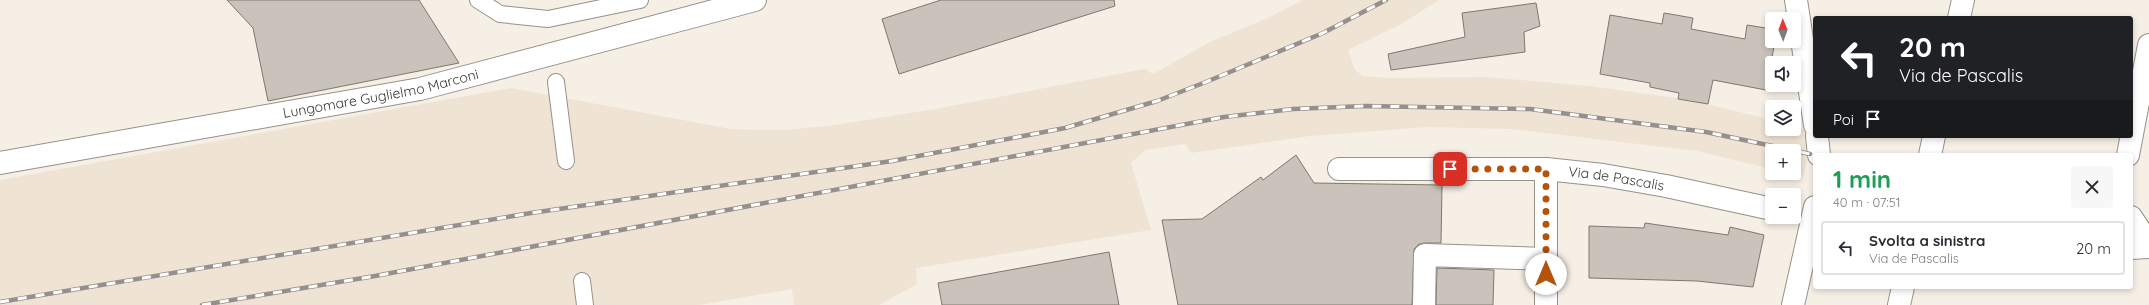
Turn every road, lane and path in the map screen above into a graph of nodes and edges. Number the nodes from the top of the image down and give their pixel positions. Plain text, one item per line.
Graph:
1 (478, 0) edge
2 (640, 0) edge
3 (755, 0) edge
4 (1796, 0) edge
5 (1963, 0) edge
6 (716, 5) edge
7 (1959, 16) edge
8 (2149, 45) edge
9 (556, 82) dead end
10 (1813, 112) edge
11 (2133, 129) edge
12 (1816, 138) edge
13 (1934, 138) edge
14 (2131, 138) edge
15 (1819, 153) edge
16 (1930, 153) edge
17 (2128, 153) edge
18 (566, 161) dead end
19 (0, 163) edge
20 (1339, 169) dead end
21 (1546, 169) junction
22 (1765, 207) edge
23 (1807, 213) edge
24 (2133, 220) edge
25 (2149, 239) edge
26 (2149, 247) edge
27 (2133, 248) edge
28 (1546, 259) junction
29 (582, 281) dead end
30 (1903, 289) edge
31 (584, 305) edge
32 (1424, 305) edge
33 (1546, 305) edge
34 (1792, 305) edge
35 (1899, 305) edge

1 - 2 lane
3 - 6 street, Lungomare Guglielmo Marconi
4 - 10 street
5 - 7 street
6 - 19 street, Lungomare Guglielmo Marconi
8 - 11 street
9 - 18 lane
12 - 15 street
13 - 16 street
14 - 17 street
20 - 21 street, Via de Pascalis
21 - 22 street, Via de Pascalis
21 - 28 street
23 - 34 street
24 - 25 street
26 - 27 street
28 - 32 street
28 - 33 street
29 - 31 lane
30 - 35 street

